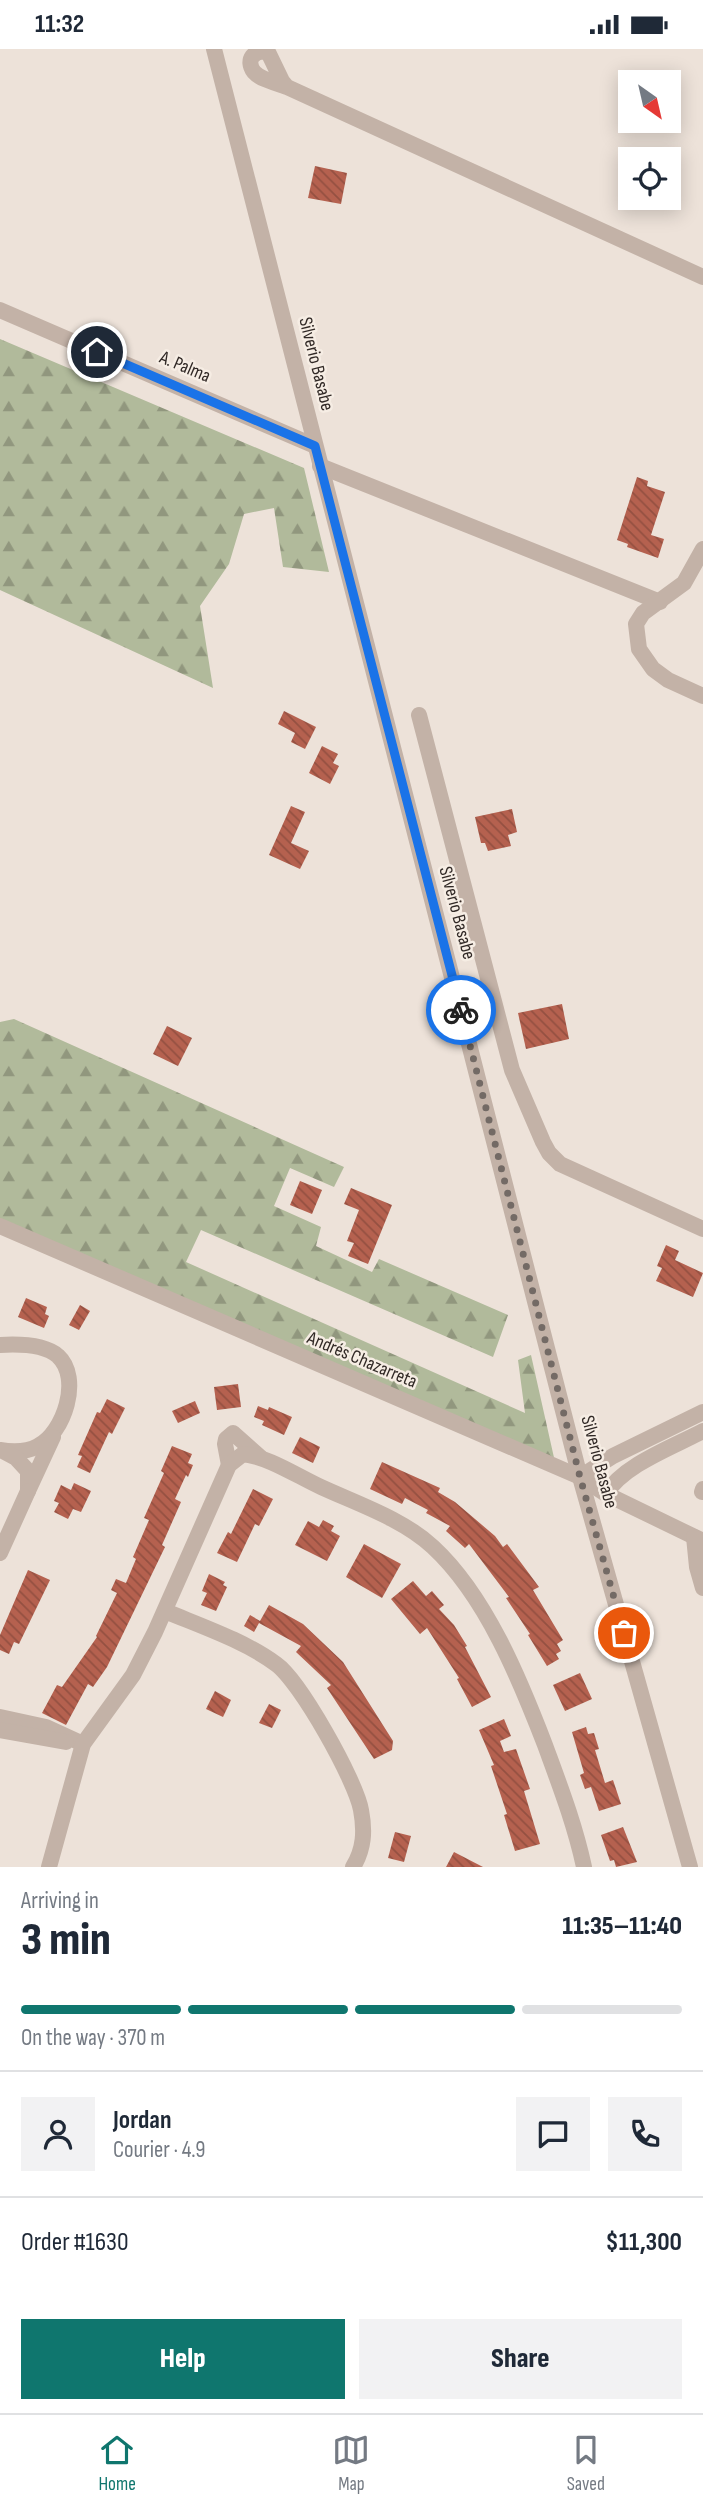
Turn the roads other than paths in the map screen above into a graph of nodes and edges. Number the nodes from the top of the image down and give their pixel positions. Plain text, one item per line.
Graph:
1 (214, 49) edge
2 (287, 87) dead end
3 (703, 277) edge
4 (0, 310) edge
5 (315, 446) junction
6 (320, 466) junction
7 (703, 549) edge
8 (660, 602) junction
9 (703, 696) edge
10 (419, 715) dead end
11 (0, 1226) edge
12 (703, 1229) edge
13 (3, 1344) edge
14 (703, 1412) edge
15 (59, 1425) junction
16 (703, 1431) edge
17 (1, 1451) edge
18 (265, 1461) junction
19 (229, 1465) junction
20 (580, 1477) junction
21 (27, 1492) junction
22 (606, 1495) junction
23 (699, 1539) edge
24 (0, 1553) edge
25 (703, 1588) edge
26 (165, 1611) junction
27 (0, 1717) edge
28 (0, 1730) edge
29 (83, 1744) junction
30 (355, 1863) edge
31 (49, 1867) edge
32 (374, 1867) edge
33 (584, 1867) edge
34 (690, 1867) edge

1 - 5 street, Silverio Basabe
2 - 3 street
4 - 5 street, A. Palma
5 - 6 street, Silverio Basabe
6 - 8 street
6 - 20 street, Silverio Basabe
7 - 8 street
8 - 9 street
10 - 12 street
11 - 20 street, Andrés Chazarreta
13 - 15 street
14 - 20 street
15 - 17 street
15 - 21 street
16 - 22 street
17 - 21 street
18 - 19 street
18 - 19 street
18 - 33 street
19 - 26 street
20 - 22 street, Andrés Chazarreta
20 - 34 street, Silverio Basabe
21 - 24 street
22 - 23 street, Andrés Chazarreta
23 - 25 street
26 - 29 street
26 - 30 street
27 - 29 street
28 - 29 street
29 - 31 street
30 - 32 street

